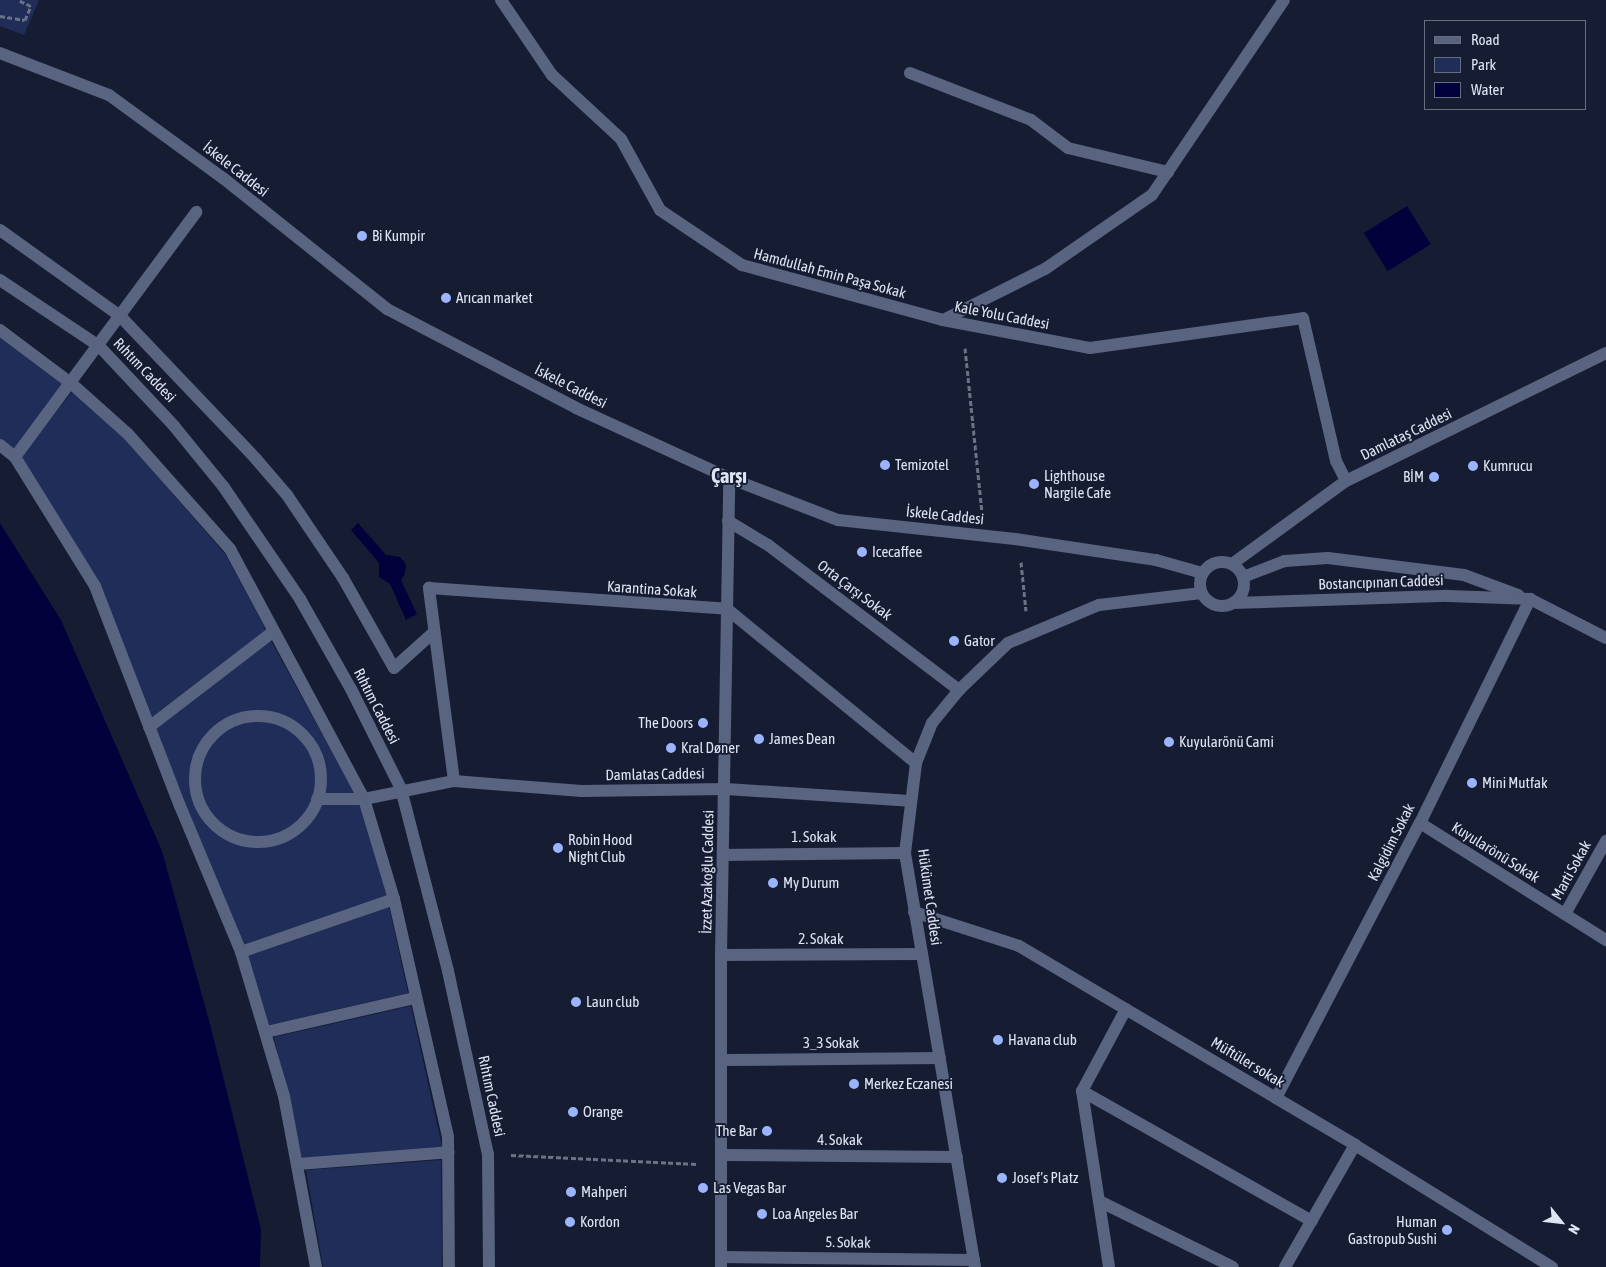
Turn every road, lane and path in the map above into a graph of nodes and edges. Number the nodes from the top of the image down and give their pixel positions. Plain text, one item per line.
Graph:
1 (18, 0) edge
2 (501, 0) edge
3 (1284, 0) edge
4 (0, 16) edge
5 (0, 53) edge
6 (910, 73) dead end
7 (1168, 172) junction
8 (196, 212) dead end
9 (0, 230) edge
10 (0, 280) edge
11 (120, 316) junction
12 (943, 320) junction
13 (962, 325) junction
14 (0, 330) edge
15 (99, 346) junction
16 (1606, 353) edge
17 (72, 384) junction
18 (0, 445) edge
19 (15, 457) junction
20 (729, 478) junction
21 (1346, 482) junction
22 (983, 520) dead end
23 (728, 521) junction
24 (1022, 562) dead end
25 (1232, 564) junction
26 (1202, 573) junction
27 (1243, 577) junction
28 (1201, 593) junction
29 (1530, 599) junction
30 (1233, 603) junction
31 (1025, 604) dead end
32 (727, 610) junction
33 (273, 632) junction
34 (434, 632) junction
35 (1606, 638) edge
36 (959, 690) junction
37 (148, 727) junction
38 (916, 763) junction
39 (454, 781) junction
40 (402, 789) junction
41 (726, 789) junction
42 (317, 799) junction
43 (364, 799) junction
44 (198, 800) junction
45 (910, 801) junction
46 (180, 806) junction
47 (1420, 823) junction
48 (1606, 841) edge
49 (905, 853) junction
50 (724, 854) junction
51 (394, 899) junction
52 (914, 912) junction
53 (1565, 914) junction
54 (1606, 940) edge
55 (241, 952) junction
56 (921, 954) junction
57 (721, 955) junction
58 (415, 998) junction
59 (1126, 1009) junction
60 (266, 1032) junction
61 (940, 1058) junction
62 (722, 1060) junction
63 (1082, 1091) junction
64 (1276, 1098) junction
65 (1355, 1145) junction
66 (449, 1152) junction
67 (488, 1154) junction
68 (957, 1157) junction
69 (723, 1160) junction
70 (298, 1164) junction
71 (1099, 1201) junction
72 (1312, 1221) junction
73 (721, 1262) edge
74 (975, 1263) edge
75 (316, 1267) edge
76 (449, 1267) edge
77 (489, 1267) edge
78 (1109, 1267) edge
79 (1233, 1267) edge
80 (1285, 1267) edge
81 (1552, 1267) edge

1 - 4 path
2 - 12 street, Hamdullah Emin Paşa Sokak
3 - 7 street, Kale Yolu Caddesi
5 - 20 street, İskele Caddesi
6 - 7 street
7 - 12 street, Kale Yolu Caddesi
8 - 11 street
9 - 11 street
10 - 15 street, Rıhtım Caddesi
11 - 15 street
11 - 34 street
12 - 13 street, Kale Yolu Caddesi
13 - 21 street, Kale Yolu Caddesi
13 - 22 path
14 - 17 street
15 - 17 street
15 - 40 street, Rıhtım Caddesi
16 - 21 street, Damlataş Caddesi
17 - 19 street
17 - 33 street
18 - 19 street
19 - 37 street
20 - 23 street, İzzet Azakoğlu Caddesi
20 - 26 street, İskele Caddesi
21 - 25 street, Damlataş Caddesi
23 - 32 street, İzzet Azakoğlu Caddesi
23 - 36 street, Orta Çarşı Sokak
24 - 31 path
25 - 26 street
25 - 27 street
26 - 28 street
27 - 29 street, Bostancıpınarı Caddesi
27 - 30 street
28 - 30 street
28 - 36 street, Hükümet Caddesi
29 - 30 street, Bostancıpınarı Caddesi
29 - 35 street, Bostancıpınarı Caddesi
29 - 47 street, Kalgidim Sokak
32 - 34 street, Karantina Sokak
32 - 38 street
32 - 41 street, İzzet Azakoğlu Caddesi
33 - 37 street
33 - 43 street
34 - 39 street
36 - 38 street, Hükümet Caddesi
37 - 46 street
38 - 45 street, Hükümet Caddesi
39 - 40 street, Damlatas Caddesi
39 - 41 street, Damlatas Caddesi
40 - 43 street, Damlatas Caddesi
40 - 67 street, Rıhtım Caddesi
41 - 45 street, Damlatas Caddesi
41 - 50 street, İzzet Azakoğlu Caddesi
42 - 43 street, Damlatas Caddesi
42 - 44 street
42 - 44 street
43 - 51 street
44 - 46 street
45 - 49 street, Hükümet Caddesi
46 - 55 street
47 - 53 street, Kuyularönü Sokak
47 - 64 street, Kalgidim Sokak
48 - 53 street, Marti Sokak
49 - 50 street, 1. Sokak
49 - 52 street, Hükümet Caddesi
50 - 57 street, İzzet Azakoğlu Caddesi
51 - 55 street
51 - 58 street
52 - 56 street, Hükümet Caddesi
52 - 59 street, Müftüler sokak
53 - 54 street, Kuyularönü Sokak
55 - 60 street
56 - 57 street, 2. Sokak
56 - 61 street, Hükümet Caddesi
57 - 62 street, İzzet Azakoğlu Caddesi
58 - 60 street
58 - 66 street
59 - 63 street
59 - 64 street, Müftüler sokak
60 - 70 street
61 - 62 street, 3_3 Sokak
61 - 68 street, Hükümet Caddesi
62 - 69 street, İzzet Azakoğlu Caddesi
63 - 71 street
63 - 72 street
64 - 65 street, Müftüler sokak
65 - 72 street
65 - 81 street, Müftüler sokak
66 - 70 street
66 - 76 street
67 - 69 path
67 - 77 street, Rıhtım Caddesi
68 - 69 street, 4. Sokak
68 - 74 street, Hükümet Caddesi
69 - 73 street, İzzet Azakoğlu Caddesi
70 - 75 street
71 - 78 street
71 - 79 street
72 - 80 street
73 - 74 street, 5. Sokak

